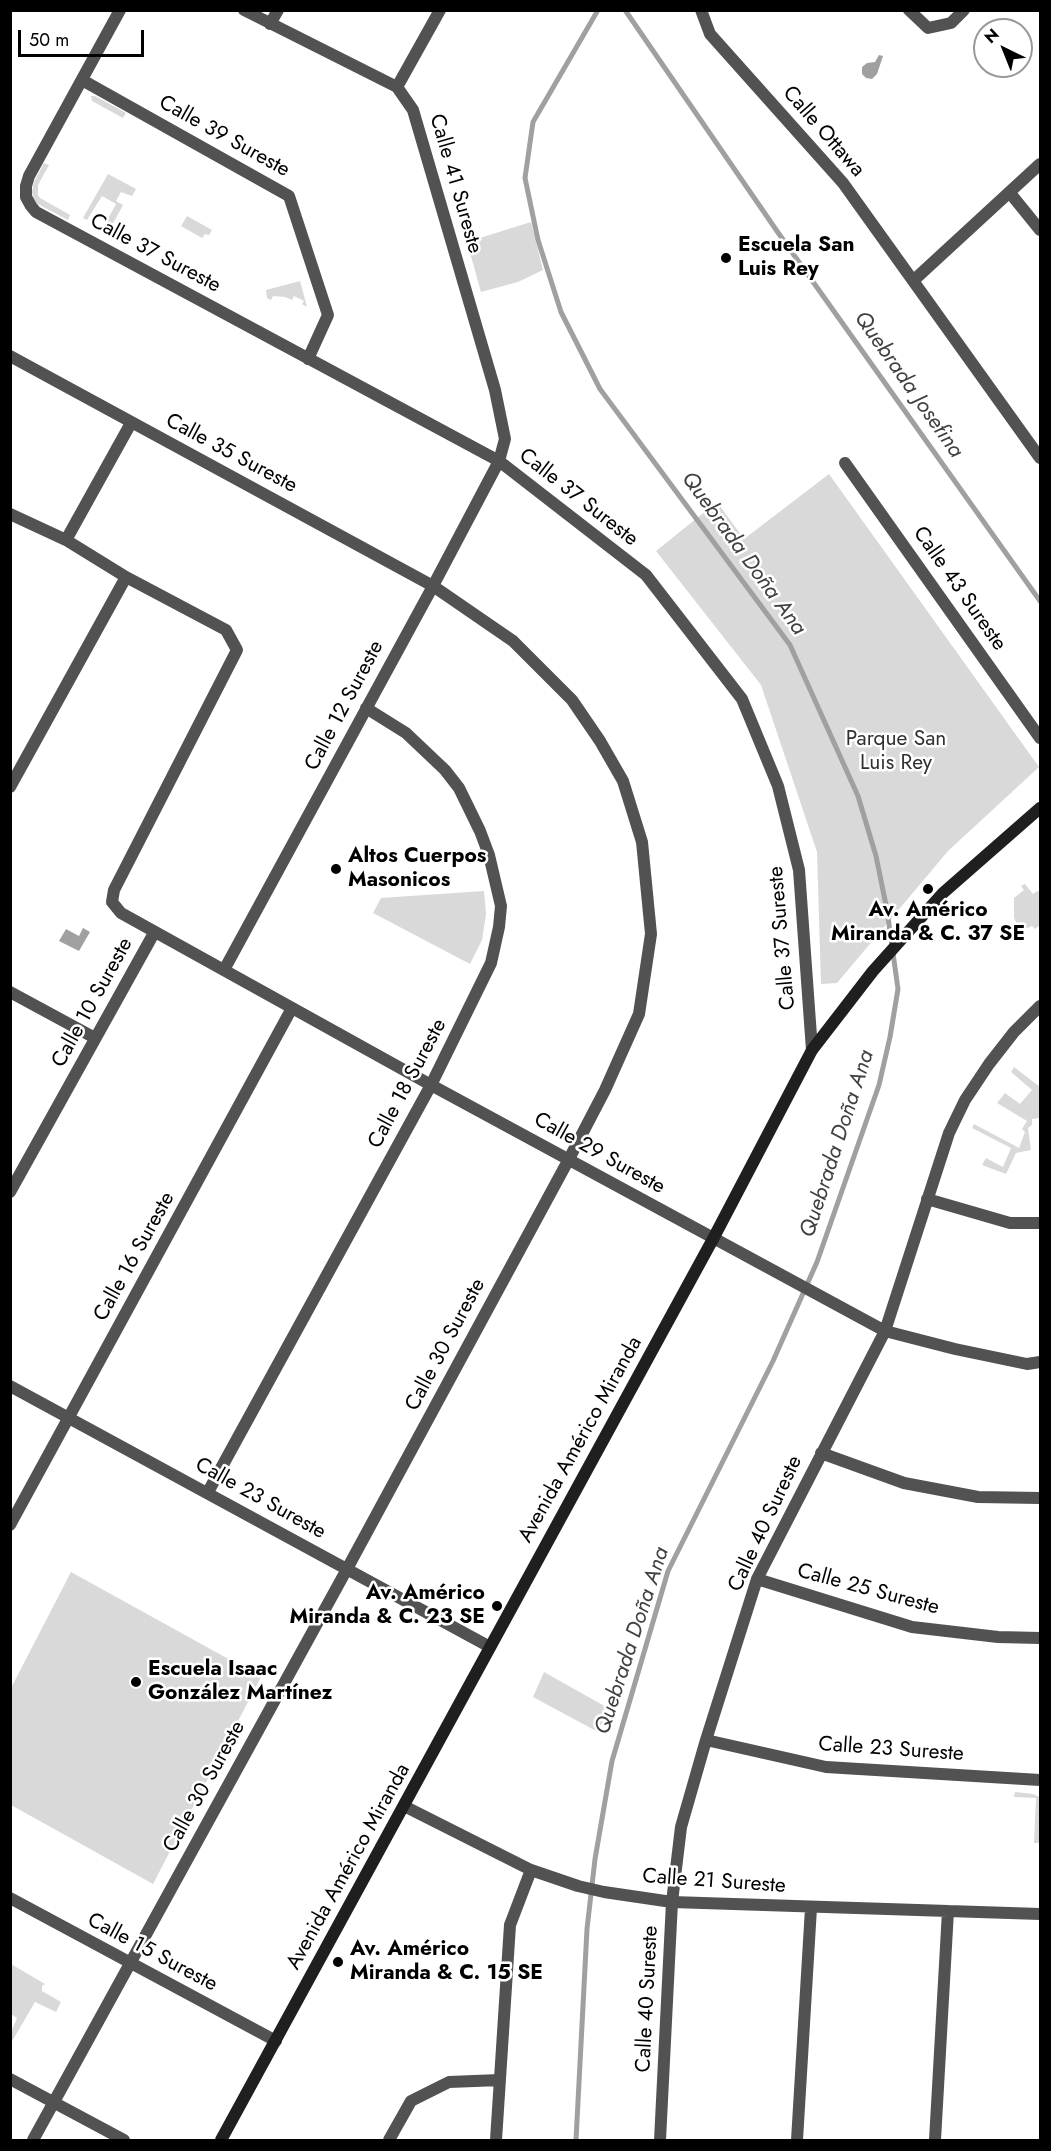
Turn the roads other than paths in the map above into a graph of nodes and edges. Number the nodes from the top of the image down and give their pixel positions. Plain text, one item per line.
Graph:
1 (120, 10) edge
2 (244, 10) edge
3 (278, 10) edge
4 (440, 10) edge
5 (701, 10) edge
6 (909, 10) edge
7 (964, 10) edge
8 (270, 24) junction
9 (82, 80) junction
10 (397, 87) junction
11 (1041, 164) edge
12 (1010, 193) junction
13 (1041, 230) edge
14 (914, 280) junction
15 (10, 356) edge
16 (308, 359) junction
17 (131, 423) junction
18 (1041, 458) edge
19 (499, 461) junction
20 (845, 463) dead end
21 (10, 514) edge
22 (66, 540) junction
23 (126, 577) junction
24 (433, 586) junction
25 (366, 708) junction
26 (1041, 738) edge
27 (10, 787) edge
28 (1041, 808) edge
29 (154, 933) junction
30 (224, 970) junction
31 (10, 992) edge
32 (1041, 1006) edge
33 (292, 1008) junction
34 (95, 1038) junction
35 (812, 1050) junction
36 (431, 1085) junction
37 (569, 1159) junction
38 (15, 1173) edge
39 (10, 1192) edge
40 (927, 1199) junction
41 (1041, 1223) edge
42 (713, 1239) junction
43 (885, 1331) junction
44 (1041, 1362) edge
45 (10, 1386) edge
46 (70, 1418) junction
47 (821, 1453) junction
48 (208, 1492) junction
49 (1041, 1498) edge
50 (10, 1525) edge
51 (347, 1569) junction
52 (757, 1579) junction
53 (1041, 1638) edge
54 (490, 1647) junction
55 (706, 1740) junction
56 (1041, 1780) edge
57 (404, 1806) junction
58 (531, 1870) junction
59 (10, 1898) edge
60 (672, 1902) junction
61 (811, 1908) junction
62 (948, 1911) junction
63 (1041, 1914) edge
64 (130, 1964) junction
65 (276, 2041) junction
66 (10, 2079) edge
67 (500, 2080) junction
68 (54, 2102) junction
69 (33, 2140) edge
70 (124, 2140) edge
71 (221, 2140) edge
72 (389, 2140) edge
73 (496, 2140) edge
74 (660, 2140) edge
75 (797, 2140) edge
76 (935, 2140) edge

1 - 9 street
2 - 8 street, Calle 41 Sureste
3 - 8 street
4 - 10 street
5 - 14 street, Calle Ottawa
6 - 7 street
8 - 10 street, Calle 41 Sureste
9 - 16 street, Calle 39 Sureste
9 - 16 street, Calle 37 Sureste
10 - 19 street, Calle 41 Sureste
11 - 12 street
12 - 13 street
12 - 14 street
14 - 18 street, Calle Ottawa
15 - 17 street, Calle 35 Sureste
16 - 19 street, Calle 37 Sureste
17 - 22 street
17 - 24 street, Calle 35 Sureste
19 - 24 street, Calle 12 Sureste
19 - 35 street, Calle 37 Sureste
20 - 26 street, Calle 43 Sureste
21 - 22 street
22 - 23 street
23 - 27 street
23 - 29 street, Calle 10 Sureste
24 - 25 street, Calle 12 Sureste
24 - 37 street, Calle 30 Sureste
25 - 30 street, Calle 12 Sureste
25 - 36 street, Calle 18 Sureste
28 - 35 street, Avenida Américo Miranda
29 - 30 street, Calle 29 Sureste
29 - 34 street, Calle 10 Sureste
30 - 33 street, Calle 29 Sureste
31 - 34 street
32 - 40 street, Calle 40 Sureste
33 - 36 street, Calle 29 Sureste
33 - 46 street, Calle 16 Sureste
34 - 38 street, Calle 10 Sureste
35 - 42 street, Avenida Américo Miranda
36 - 37 street, Calle 29 Sureste
36 - 48 street, Calle 18 Sureste
37 - 42 street, Calle 29 Sureste
37 - 51 street, Calle 30 Sureste
38 - 39 street, Calle 10 Sureste
40 - 41 street
40 - 43 street, Calle 40 Sureste
42 - 43 street, Calle 29 Sureste
42 - 54 street, Avenida Américo Miranda
43 - 44 street, Calle 29 Sureste
43 - 47 street, Calle 40 Sureste
45 - 46 street, Calle 23 Sureste
46 - 48 street, Calle 23 Sureste
46 - 50 street, Calle 16 Sureste
47 - 49 street
47 - 52 street, Calle 40 Sureste
48 - 51 street, Calle 23 Sureste
51 - 54 street, Calle 23 Sureste
51 - 64 street, Calle 30 Sureste
52 - 53 street, Calle 25 Sureste
52 - 55 street, Calle 40 Sureste
54 - 57 street, Avenida Américo Miranda
55 - 56 street, Calle 23 Sureste
55 - 60 street, Calle 40 Sureste
57 - 58 street, Calle 21 Sureste
57 - 65 street, Avenida Américo Miranda
58 - 60 street, Calle 21 Sureste
58 - 67 street
59 - 64 street, Calle 15 Sureste
60 - 61 street, Calle 21 Sureste
60 - 74 street, Calle 40 Sureste
61 - 62 street, Calle 21 Sureste
61 - 75 street
62 - 63 street, Calle 21 Sureste
62 - 76 street
64 - 65 street, Calle 15 Sureste
64 - 68 street, Calle 30 Sureste
65 - 71 street, Avenida Américo Miranda
66 - 68 street
67 - 72 street
67 - 73 street
68 - 69 street, Calle 30 Sureste
68 - 70 street

